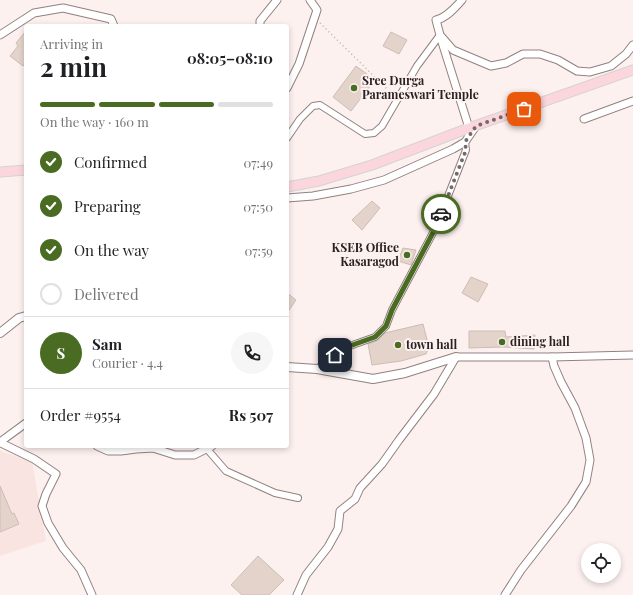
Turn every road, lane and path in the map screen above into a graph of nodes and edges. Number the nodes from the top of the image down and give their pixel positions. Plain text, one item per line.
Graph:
1 (277, 0) edge
2 (310, 0) edge
3 (462, 0) edge
4 (315, 17) junction
5 (113, 24) edge
6 (260, 24) edge
7 (0, 35) edge
8 (440, 35) junction
9 (633, 45) edge
10 (633, 70) edge
11 (289, 84) edge
12 (397, 99) junction
13 (633, 101) edge
14 (584, 119) dead end
15 (472, 127) junction
16 (289, 135) edge
17 (465, 142) junction
18 (24, 170) edge
19 (0, 172) edge
20 (289, 187) edge
21 (289, 198) edge
22 (24, 317) edge
23 (0, 333) edge
24 (633, 355) edge
25 (456, 357) junction
26 (552, 357) junction
27 (289, 367) edge
28 (317, 369) junction
29 (24, 425) edge
30 (0, 443) edge
31 (101, 448) edge
32 (154, 448) edge
33 (154, 448) edge
34 (207, 448) edge
35 (210, 448) edge
36 (298, 498) dead end
37 (92, 595) edge
38 (297, 595) edge
39 (504, 595) edge

1 - 6 street
2 - 4 street
3 - 8 street
4 - 11 street
4 - 12 path
5 - 7 street
8 - 9 street
8 - 12 street
8 - 15 street
10 - 15 main road
12 - 16 street
13 - 14 street
15 - 17 street
15 - 20 main road
17 - 21 street
17 - 28 street
18 - 19 main road
22 - 23 main road
24 - 26 street
25 - 26 street
25 - 28 main road
25 - 38 street
26 - 39 street
27 - 28 main road
29 - 30 street
30 - 37 street
31 - 32 street
33 - 34 street
35 - 36 street

